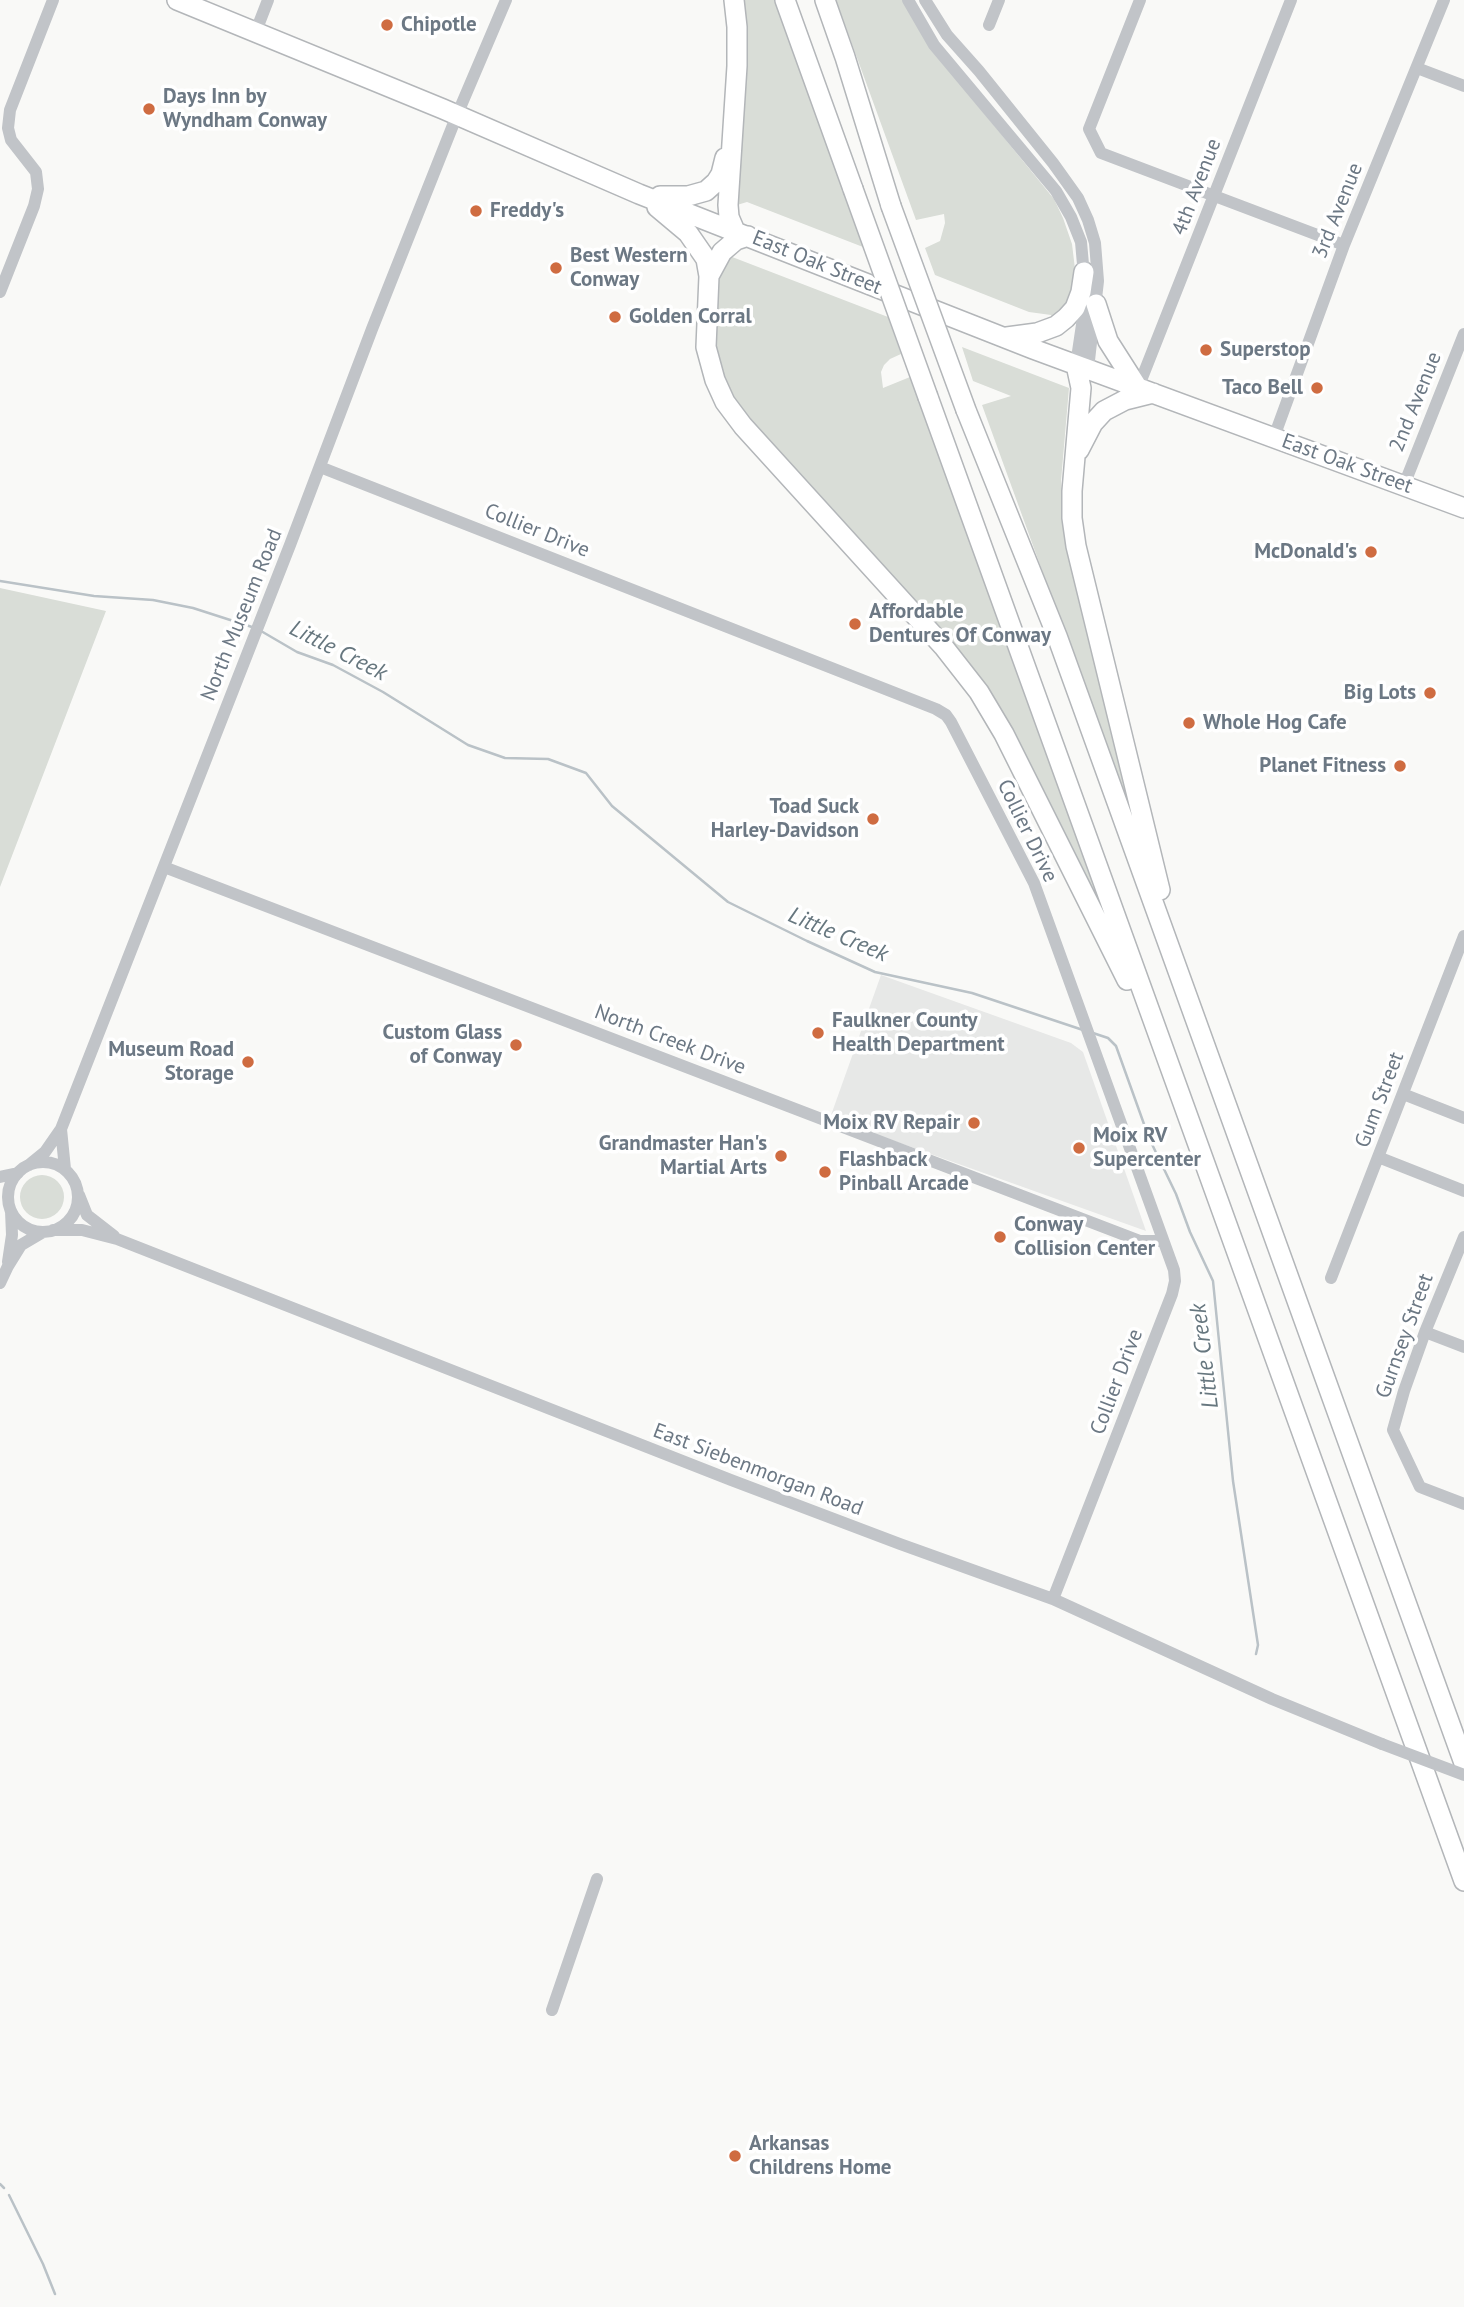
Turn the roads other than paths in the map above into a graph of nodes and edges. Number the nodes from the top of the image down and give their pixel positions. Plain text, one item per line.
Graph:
1 (53, 0) edge
2 (177, 0) edge
3 (268, 0) edge
4 (506, 0) edge
5 (734, 0) edge
6 (785, 0) edge
7 (825, 0) edge
8 (908, 0) edge
9 (925, 0) edge
10 (999, 0) edge
11 (1140, 0) edge
12 (1291, 0) edge
13 (1444, 0) edge
14 (989, 25) dead end
15 (256, 31) junction
16 (1417, 68) junction
17 (1464, 86) edge
18 (733, 113) junction
19 (457, 115) junction
20 (639, 194) junction
21 (1214, 196) junction
22 (741, 233) junction
23 (1344, 245) junction
24 (1084, 272) junction
25 (709, 276) junction
26 (0, 292) edge
27 (1096, 304) junction
28 (1464, 334) edge
29 (1003, 337) junction
30 (1082, 367) junction
31 (1146, 390) junction
32 (1274, 437) junction
33 (1075, 457) junction
34 (320, 467) junction
35 (1404, 485) junction
36 (1464, 508) edge
37 (164, 867) junction
38 (1464, 936) edge
39 (1460, 958) edge
40 (1185, 993) junction
41 (1167, 1060) junction
42 (1402, 1094) junction
43 (1464, 1118) edge
44 (61, 1129) junction
45 (1378, 1157) junction
46 (29, 1165) junction
47 (65, 1170) junction
48 (18, 1173) junction
49 (0, 1177) edge
50 (77, 1190) junction
51 (1464, 1191) edge
52 (7, 1205) edge
53 (48, 1231) junction
54 (1464, 1237) edge
55 (117, 1239) junction
56 (1163, 1241) junction
57 (8, 1266) junction
58 (1331, 1278) dead end
59 (0, 1283) edge
60 (1425, 1332) junction
61 (1464, 1347) edge
62 (1464, 1504) edge
63 (1053, 1599) junction
64 (1464, 1763) edge
65 (1464, 1775) edge
66 (597, 1879) dead end
67 (1464, 1881) edge
68 (552, 2010) dead end

1 - 26 street
2 - 15 highway, East Oak Street
3 - 15 street
4 - 19 street, North Museum Road
5 - 18 highway
6 - 41 highway, bridge
7 - 40 highway, bridge
8 - 24 street
9 - 27 street
10 - 14 street
11 - 21 street
12 - 21 street, 4th Avenue
13 - 16 street, 3rd Avenue
15 - 19 highway, East Oak Street
16 - 17 street
16 - 23 street, 3rd Avenue
18 - 20 highway
18 - 22 highway
19 - 20 highway, East Oak Street
19 - 34 street, North Museum Road
20 - 22 highway, East Oak Street
20 - 25 highway
21 - 23 street
21 - 31 street, 4th Avenue
22 - 25 highway
22 - 29 highway, East Oak Street
23 - 32 street, 3rd Avenue
24 - 29 highway
24 - 30 street
25 - 41 highway
27 - 30 street
27 - 31 highway
28 - 35 street, 2nd Avenue
29 - 30 highway, East Oak Street
30 - 31 highway, East Oak Street
30 - 33 highway
31 - 32 highway, East Oak Street
31 - 33 highway
32 - 35 highway, East Oak Street
33 - 40 highway
34 - 37 street, North Museum Road
34 - 56 street, Collier Drive
35 - 36 highway, East Oak Street
37 - 44 street, North Museum Road
37 - 56 street, North Creek Drive
38 - 39 street, Gum Street
39 - 42 street, Gum Street
40 - 64 highway
41 - 67 highway
42 - 43 street
42 - 45 street, Gum Street
44 - 46 street, North Museum Road
44 - 47 street, North Museum Road
45 - 51 street
45 - 58 street, Gum Street
46 - 47 street
46 - 48 street
47 - 50 street
48 - 49 street
48 - 52 street
50 - 53 street
50 - 55 street, East Siebenmorgan Road
52 - 53 street
52 - 57 street
53 - 55 street, East Siebenmorgan Road
53 - 57 street
54 - 60 street, Gurnsey Street
55 - 63 street, East Siebenmorgan Road
56 - 63 street, Collier Drive
57 - 59 street
60 - 61 street
60 - 62 street, Gurnsey Street
63 - 65 street, East Siebenmorgan Road, bridge
66 - 68 street

